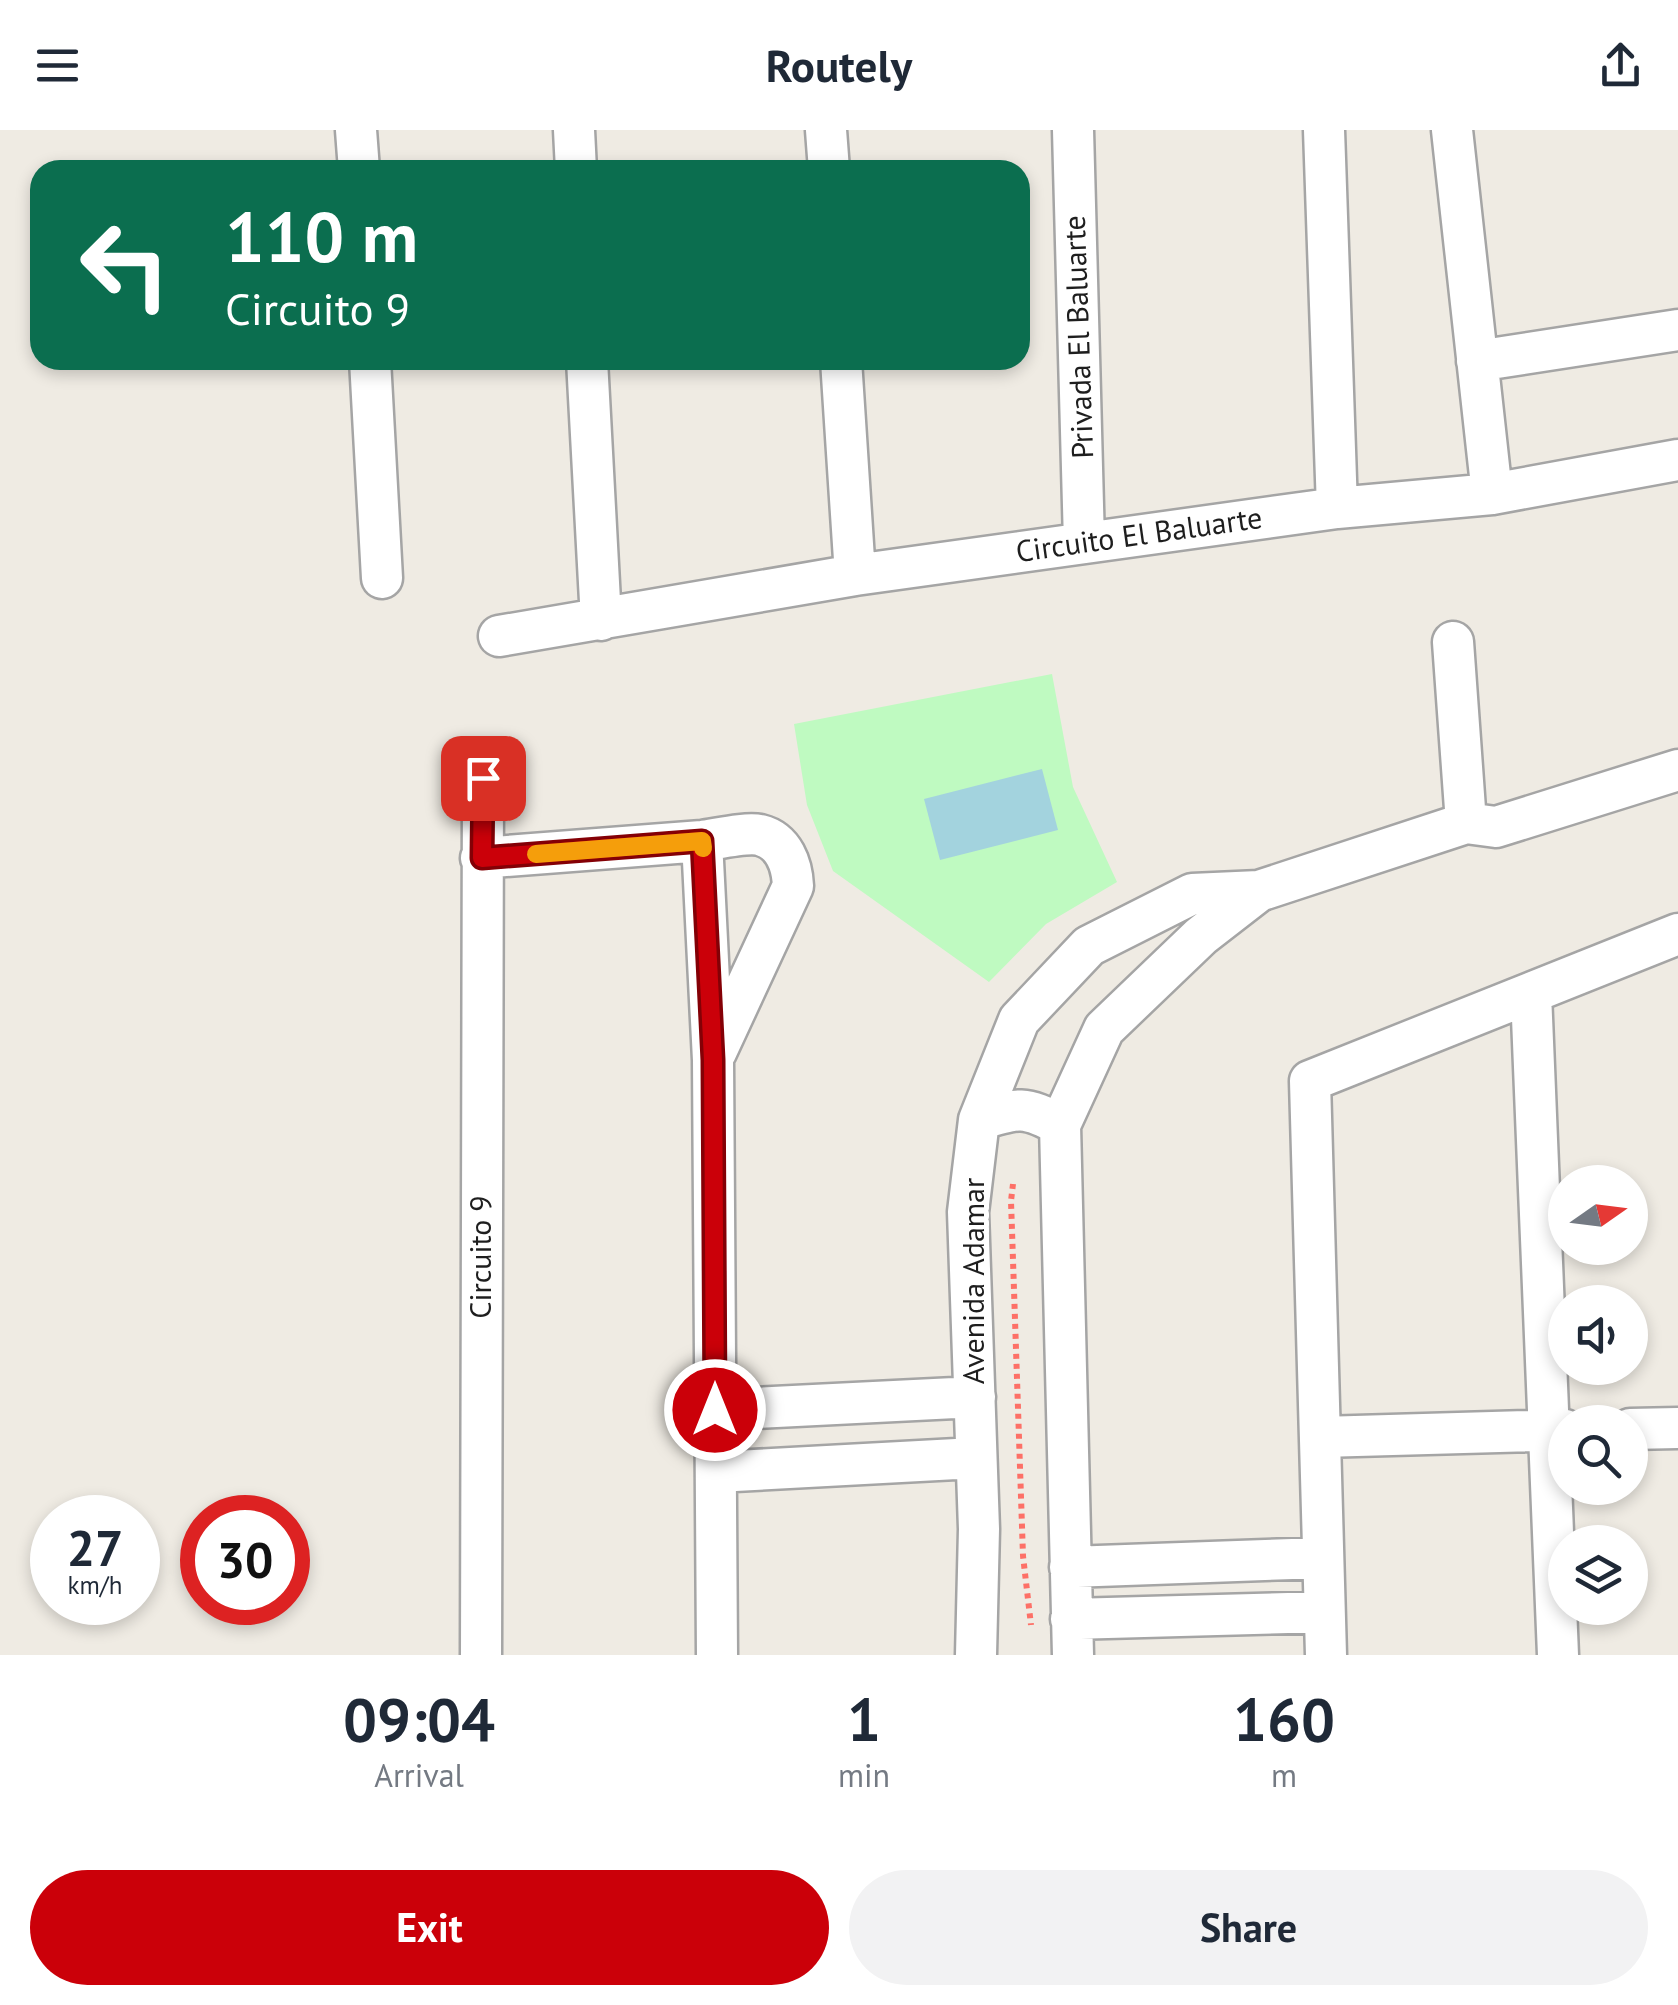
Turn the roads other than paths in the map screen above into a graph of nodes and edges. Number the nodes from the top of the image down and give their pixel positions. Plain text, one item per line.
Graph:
1 (356, 130) edge
2 (574, 130) edge
3 (826, 130) edge
4 (1073, 130) edge
5 (1324, 130) edge
6 (1452, 130) edge
7 (358, 160) edge
8 (576, 160) edge
9 (828, 160) edge
10 (1678, 330) edge
11 (1477, 362) junction
12 (371, 370) edge
13 (587, 370) edge
14 (842, 370) edge
15 (1678, 460) edge
16 (1492, 494) junction
17 (1338, 508) junction
18 (1084, 543) junction
19 (855, 576) junction
20 (382, 578) dead end
21 (601, 620) junction
22 (498, 636) dead end
23 (1453, 642) dead end
24 (1678, 770) edge
25 (483, 778) dead end
26 (1466, 823) junction
27 (702, 841) junction
28 (482, 858) junction
29 (1259, 890) junction
30 (1678, 934) edge
31 (1531, 993) junction
32 (713, 1060) junction
33 (978, 1120) junction
34 (1060, 1125) junction
35 (975, 1397) junction
36 (1555, 1405) edge
37 (715, 1410) junction
38 (1678, 1428) edge
39 (1648, 1429) edge
40 (1548, 1431) edge
41 (1321, 1437) junction
42 (975, 1458) junction
43 (716, 1472) junction
44 (1557, 1505) edge
45 (1322, 1558) junction
46 (1070, 1567) junction
47 (1324, 1612) junction
48 (1072, 1637) edge
49 (481, 1655) edge
50 (717, 1655) edge
51 (976, 1655) edge
52 (1326, 1655) edge
53 (1558, 1655) edge

1 - 7 street
2 - 8 street
3 - 9 street
4 - 18 street, Privada El Baluarte
5 - 17 street
6 - 11 street
10 - 11 street
11 - 16 street
12 - 20 street
13 - 21 street
14 - 19 street
15 - 16 street, Circuito El Baluarte
16 - 17 street, Circuito El Baluarte
17 - 18 street, Circuito El Baluarte
18 - 19 street, Circuito El Baluarte
19 - 21 street, Circuito El Baluarte
21 - 22 street, Circuito El Baluarte
23 - 26 street
24 - 26 street, Avenida Adamar
25 - 28 street, Circuito 9
26 - 29 street, Avenida Adamar
27 - 28 street
27 - 32 street
27 - 32 street
28 - 49 street, Circuito 9
29 - 33 street, Avenida Adamar
29 - 34 street, Avenida Adamar
30 - 31 street
31 - 36 street
31 - 41 street
32 - 37 street
33 - 34 street
33 - 35 street, Avenida Adamar
34 - 46 street, Avenida Adamar
35 - 37 street
35 - 42 street, Avenida Adamar
37 - 43 street
38 - 39 street
40 - 41 street
41 - 45 street
42 - 43 street
42 - 51 street, Avenida Adamar
43 - 50 street
44 - 53 street
45 - 46 street
45 - 47 street
46 - 48 street, Avenida Adamar
47 - 48 street
47 - 52 street

